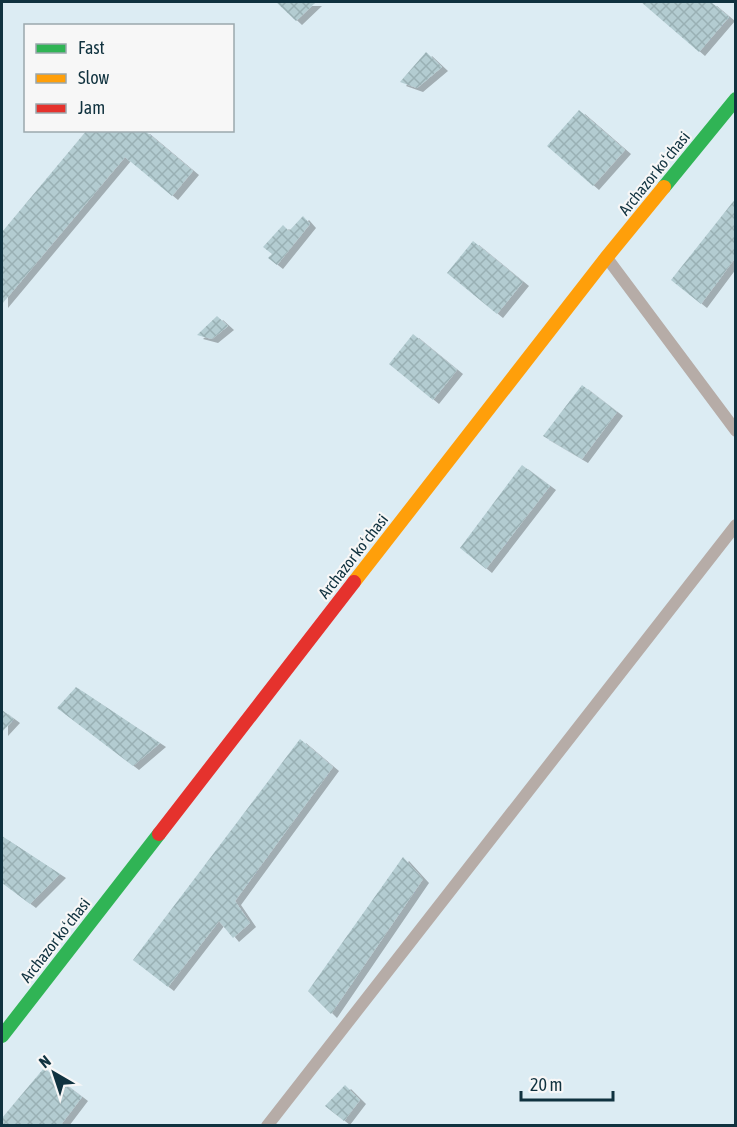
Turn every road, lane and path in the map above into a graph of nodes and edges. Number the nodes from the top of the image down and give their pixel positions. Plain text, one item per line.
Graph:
1 (735, 99) edge
2 (606, 258) junction
3 (735, 431) edge
4 (735, 525) edge
5 (2, 1036) edge
6 (267, 1125) edge

1 - 2 street, Archazor koʻchasi
2 - 3 lane
2 - 5 street, Archazor koʻchasi
4 - 6 lane

